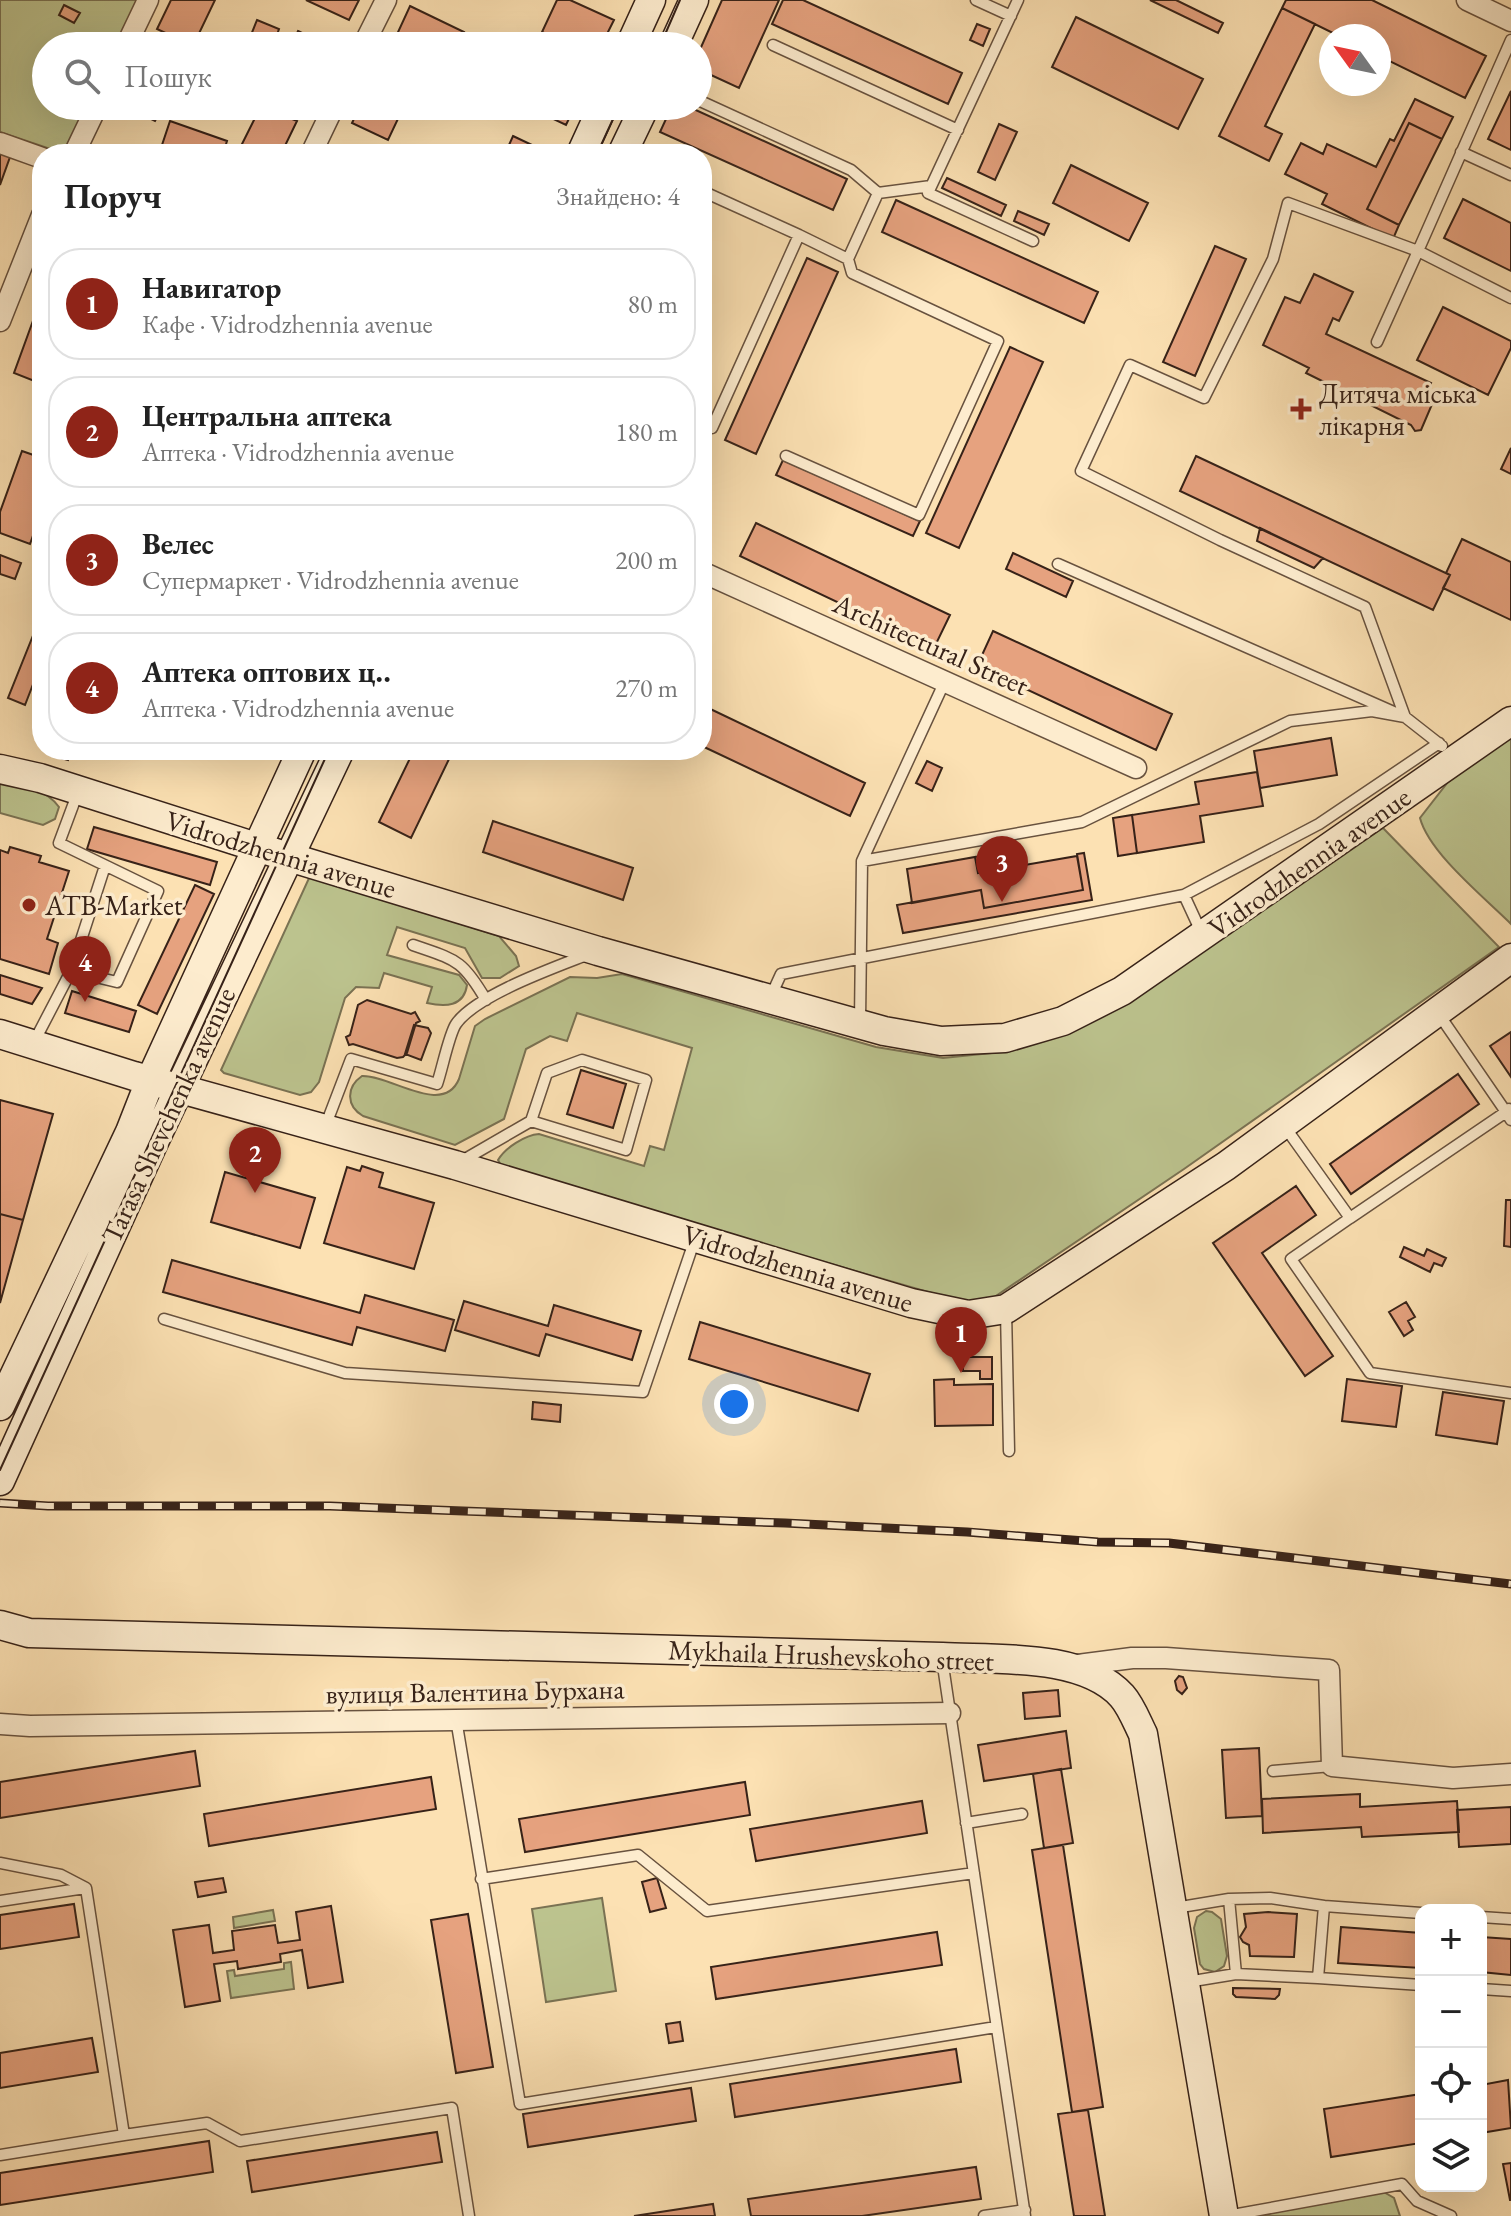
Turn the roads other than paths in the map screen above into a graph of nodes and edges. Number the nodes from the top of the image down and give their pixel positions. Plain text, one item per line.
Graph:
1 (148, 0) edge
2 (386, 0) edge
3 (651, 0) edge
4 (694, 0) edge
5 (976, 0) edge
6 (1018, 0) edge
7 (1467, 0) edge
8 (1011, 16) junction
9 (1511, 21) edge
10 (133, 32) edge
11 (370, 32) edge
12 (636, 32) edge
13 (679, 32) edge
14 (1511, 40) edge
15 (773, 45) dead end
16 (712, 106) edge
17 (90, 120) edge
18 (327, 120) edge
19 (597, 120) edge
20 (639, 120) edge
21 (958, 130) junction
22 (0, 143) edge
23 (79, 144) edge
24 (316, 144) edge
25 (586, 144) edge
26 (628, 144) edge
27 (1461, 152) junction
28 (32, 154) edge
29 (1511, 175) edge
30 (931, 186) junction
31 (878, 193) junction
32 (712, 196) edge
33 (799, 235) junction
34 (32, 240) edge
35 (1033, 241) dead end
36 (1418, 251) junction
37 (848, 259) junction
38 (1511, 298) edge
39 (0, 321) edge
40 (1377, 342) dead end
41 (712, 428) dead end
42 (786, 456) dead end
43 (1058, 564) dead end
44 (712, 576) edge
45 (945, 681) junction
46 (1405, 717) junction
47 (1511, 721) edge
48 (1449, 751) junction
49 (297, 760) edge
50 (335, 760) edge
51 (0, 767) edge
52 (1136, 768) dead end
53 (79, 790) junction
54 (256, 847) junction
55 (290, 857) junction
56 (862, 861) junction
57 (105, 866) junction
58 (1184, 895) junction
59 (1203, 936) junction
60 (413, 945) dead end
61 (598, 951) junction
62 (860, 957) junction
63 (1511, 958) edge
64 (71, 971) junction
65 (486, 1000) junction
66 (768, 1001) junction
67 (1437, 1012) junction
68 (860, 1025) junction
69 (0, 1034) edge
70 (33, 1044) junction
71 (150, 1081) junction
72 (180, 1088) junction
73 (1509, 1113) edge
74 (531, 1121) junction
75 (1283, 1124) junction
76 (325, 1129) junction
77 (455, 1165) junction
78 (1350, 1218) junction
79 (695, 1237) junction
80 (1006, 1309) junction
81 (164, 1319) dead end
82 (1511, 1393) edge
83 (0, 1406) edge
84 (1009, 1451) dead end
85 (0, 1481) edge
86 (0, 1625) edge
87 (942, 1657) junction
88 (1070, 1666) junction
89 (950, 1713) junction
90 (456, 1719) junction
91 (0, 1724) edge
92 (1332, 1766) junction
93 (1273, 1771) dead end
94 (1511, 1774) edge
95 (1022, 1814) dead end
96 (966, 1823) junction
97 (0, 1863) edge
98 (974, 1873) junction
99 (481, 1879) junction
100 (86, 1888) junction
101 (1229, 1899) junction
102 (0, 1901) edge
103 (1324, 1906) junction
104 (1173, 1908) junction
105 (1415, 1913) edge
106 (1487, 1917) edge
107 (1511, 1919) edge
108 (1236, 1974) junction
109 (1318, 1978) junction
110 (1186, 1982) junction
111 (1415, 1985) edge
112 (1487, 1989) edge
113 (1511, 1991) edge
114 (996, 2027) junction
115 (124, 2135) junction
116 (0, 2155) edge
117 (1025, 2213) edge
118 (469, 2216) edge
119 (984, 2216) edge
120 (1224, 2216) edge
121 (1451, 2216) edge

1 - 10 street
2 - 11 street
3 - 12 main road
4 - 13 main road
5 - 8 lane
6 - 8 lane
7 - 9 street
8 - 21 lane
14 - 27 lane
15 - 21 lane
16 - 31 lane
17 - 23 street
18 - 24 street
19 - 25 main road
20 - 26 main road
21 - 30 lane
22 - 28 street
27 - 29 lane
27 - 36 lane
30 - 31 lane
30 - 35 lane
31 - 37 lane
32 - 33 lane
33 - 37 lane
33 - 41 lane
34 - 39 street
36 - 38 lane
36 - 40 lane
36 - 46 lane
37 - 42 lane
43 - 46 lane
44 - 45 street, Architectural Street
45 - 52 street, Architectural Street
45 - 56 lane
46 - 48 lane
46 - 56 lane
47 - 48 main road, Vidrodzhennia avenue
48 - 58 lane
48 - 59 main road, Vidrodzhennia avenue
49 - 54 main road, Tarasa Shevchenka avenue
50 - 55 main road, Tarasa Shevchenka avenue
51 - 53 main road, Vidrodzhennia avenue
53 - 54 main road, Vidrodzhennia avenue
53 - 57 lane
54 - 55 main road, Vidrodzhennia avenue
54 - 71 main road, Tarasa Shevchenka avenue
55 - 61 main road, Vidrodzhennia avenue
55 - 72 main road, Tarasa Shevchenka avenue
56 - 62 lane
57 - 64 lane
57 - 64 lane
58 - 59 lane
58 - 62 lane
59 - 68 main road, Vidrodzhennia avenue
60 - 65 lane
61 - 65 lane
61 - 66 main road, Vidrodzhennia avenue
62 - 66 lane
62 - 68 lane
63 - 67 main road, Vidrodzhennia avenue
64 - 70 lane
65 - 76 lane
66 - 68 main road, Vidrodzhennia avenue
67 - 73 lane
67 - 75 main road, Vidrodzhennia avenue
69 - 70 main road, Vidrodzhennia avenue
70 - 71 main road, Vidrodzhennia avenue
71 - 72 main road, Vidrodzhennia avenue
71 - 83 main road, Tarasa Shevchenka avenue
72 - 76 main road, Vidrodzhennia avenue
72 - 85 main road, Tarasa Shevchenka avenue
73 - 78 lane
74 - 74 lane
74 - 77 lane
75 - 78 lane
75 - 80 main road, Vidrodzhennia avenue
76 - 77 main road, Vidrodzhennia avenue
77 - 79 main road, Vidrodzhennia avenue
78 - 82 lane
79 - 80 main road, Vidrodzhennia avenue
79 - 81 lane
80 - 84 lane
86 - 87 main road, Mykhaila Hrushevskoho street
87 - 88 main road, Mykhaila Hrushevskoho street
87 - 89 lane
88 - 92 street
88 - 104 main road, Mykhaila Hrushevskoho street
89 - 90 street, вулиця Валентина Бурхана
89 - 96 lane
90 - 91 street, вулиця Валентина Бурхана
90 - 99 lane
92 - 93 lane
92 - 94 street
95 - 96 lane
96 - 98 lane
97 - 100 lane
98 - 99 lane
98 - 114 lane
99 - 114 lane
100 - 102 lane
100 - 115 lane
101 - 103 lane
101 - 104 lane
101 - 108 lane
103 - 105 lane
103 - 109 lane
104 - 110 main road, Mykhaila Hrushevskoho street
106 - 107 lane
108 - 109 lane
108 - 110 lane
109 - 111 lane
110 - 120 main road, Mykhaila Hrushevskoho street
112 - 113 lane
114 - 117 lane
115 - 116 lane
115 - 118 lane
117 - 119 lane
120 - 121 lane

